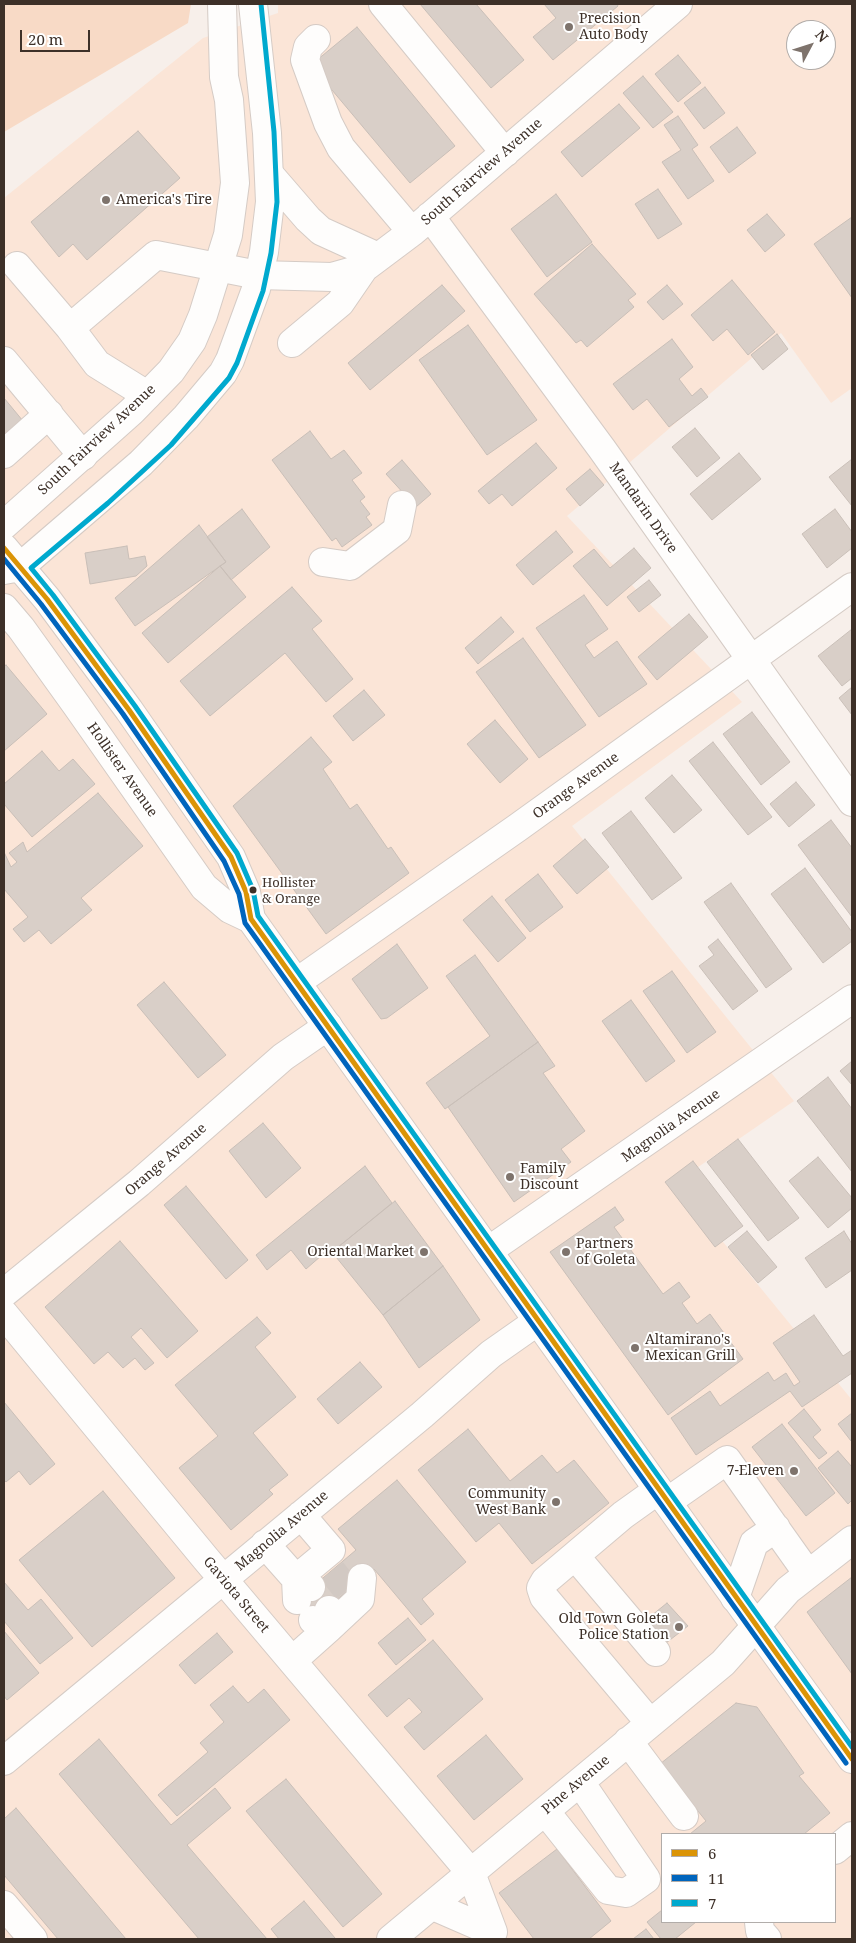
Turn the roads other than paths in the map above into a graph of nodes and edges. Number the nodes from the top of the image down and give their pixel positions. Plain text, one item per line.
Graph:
1 (222, 4) edge
2 (253, 4) edge
3 (383, 4) edge
4 (678, 4) edge
5 (316, 39) dead end
6 (505, 153) junction
7 (270, 175) junction
8 (421, 224) junction
9 (371, 262) junction
10 (17, 266) dead end
11 (218, 267) junction
12 (258, 275) junction
13 (70, 328) junction
14 (292, 343) dead end
15 (4, 361) edge
16 (147, 395) junction
17 (49, 414) junction
18 (4, 454) edge
19 (83, 456) junction
20 (402, 505) dead end
21 (4, 525) edge
22 (9, 561) edge
23 (323, 562) dead end
24 (852, 587) edge
25 (4, 608) edge
26 (751, 660) junction
27 (852, 802) edge
28 (251, 919) junction
29 (297, 982) junction
30 (852, 999) edge
31 (328, 1026) junction
32 (488, 1251) junction
33 (4, 1293) edge
34 (4, 1314) edge
35 (538, 1321) junction
36 (662, 1496) junction
37 (301, 1515) junction
38 (776, 1528) junction
39 (852, 1540) edge
40 (265, 1544) junction
41 (575, 1556) junction
42 (808, 1574) junction
43 (223, 1580) junction
44 (330, 1589) junction
45 (735, 1598) junction
46 (756, 1627) junction
47 (656, 1652) dead end
48 (292, 1661) junction
49 (650, 1723) junction
50 (628, 1742) junction
51 (852, 1759) edge
52 (4, 1761) edge
53 (580, 1782) junction
54 (546, 1811) junction
55 (684, 1816) dead end
56 (852, 1836) edge
57 (836, 1849) edge
58 (471, 1873) junction
59 (4, 1905) edge
60 (433, 1906) junction
61 (759, 1923) edge
62 (495, 1936) edge
63 (33, 1939) edge
64 (391, 1939) edge
65 (767, 1939) edge

1 - 11 street, South Fairview Avenue
2 - 7 street
3 - 6 street
4 - 6 street, South Fairview Avenue
5 - 8 street, Mandarin Drive
6 - 8 street, South Fairview Avenue
7 - 9 street
7 - 12 street
8 - 9 street, South Fairview Avenue
8 - 26 street, Mandarin Drive
9 - 12 street, South Fairview Avenue
9 - 14 street
10 - 13 street
11 - 12 street, South Fairview Avenue
11 - 13 street
11 - 16 street, South Fairview Avenue
12 - 22 street
13 - 16 street
15 - 17 street
16 - 19 street, South Fairview Avenue
17 - 18 street
17 - 19 street
19 - 21 street, South Fairview Avenue
20 - 23 street
22 - 28 street, Hollister Avenue
24 - 26 street, Orange Avenue
25 - 28 street, Hollister Avenue
26 - 27 street, Mandarin Drive
26 - 29 street, Orange Avenue
28 - 29 street, Hollister Avenue
29 - 31 street, Hollister Avenue
30 - 32 street, Magnolia Avenue
31 - 32 street, Hollister Avenue
31 - 33 street, Orange Avenue
32 - 35 street, Hollister Avenue
34 - 43 street, Gaviota Street
35 - 36 street, Hollister Avenue
35 - 37 street, Magnolia Avenue
36 - 38 street
36 - 41 street
36 - 45 street, Hollister Avenue
37 - 40 street, Magnolia Avenue
37 - 44 street
38 - 42 street
38 - 45 street
39 - 42 street, Pine Avenue
40 - 43 street, Magnolia Avenue
40 - 44 street
41 - 47 street
41 - 49 street
42 - 46 street, Pine Avenue
43 - 48 street, Gaviota Street
43 - 52 street, Magnolia Avenue
44 - 48 street
45 - 46 street, Hollister Avenue
46 - 49 street, Pine Avenue
46 - 51 street, Hollister Avenue
48 - 58 street, Gaviota Street
49 - 50 street, Pine Avenue
50 - 53 street, Pine Avenue
50 - 55 street
53 - 54 street, Pine Avenue
53 - 54 street
54 - 58 street, Pine Avenue
56 - 57 street
58 - 60 street, Pine Avenue
58 - 62 street
59 - 63 street
60 - 62 street
60 - 64 street, Pine Avenue
61 - 65 street

